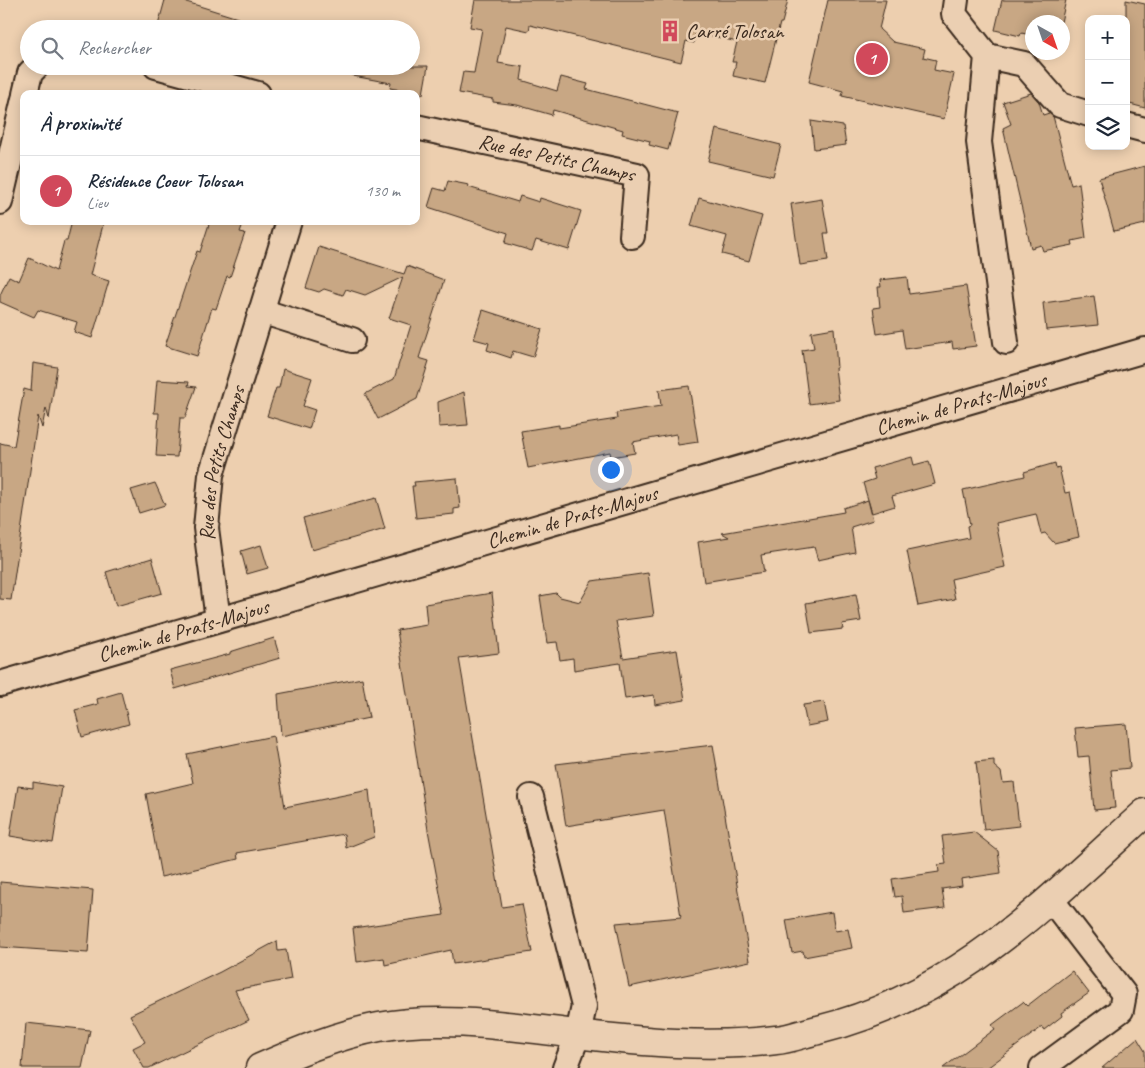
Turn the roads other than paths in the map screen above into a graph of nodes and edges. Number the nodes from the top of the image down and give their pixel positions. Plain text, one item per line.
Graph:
1 (956, 0) edge
2 (987, 56) junction
3 (30, 75) edge
4 (189, 75) edge
5 (26, 90) edge
6 (243, 90) edge
7 (1085, 113) edge
8 (20, 116) edge
9 (1130, 126) edge
10 (420, 128) edge
11 (1145, 130) edge
12 (0, 202) edge
13 (288, 225) edge
14 (632, 236) dead end
15 (261, 311) junction
16 (352, 340) dead end
17 (1006, 342) dead end
18 (1145, 350) edge
19 (218, 620) junction
20 (0, 684) edge
21 (531, 797) dead end
22 (1145, 813) edge
23 (1050, 898) junction
24 (578, 1034) junction
25 (260, 1068) edge
26 (565, 1068) edge
27 (1042, 1068) edge

1 - 2 street
2 - 7 street
2 - 17 street
3 - 5 street
4 - 6 street
8 - 12 street
9 - 11 street
10 - 14 street, Rue des Petits Champs
13 - 15 street, Rue des Petits Champs
15 - 16 street
15 - 19 street, Rue des Petits Champs
18 - 19 street, Chemin de Prats-Majous
19 - 20 street, Chemin de Prats-Majous
21 - 24 street
22 - 23 street
23 - 24 street
23 - 27 street
24 - 25 street
24 - 26 street

